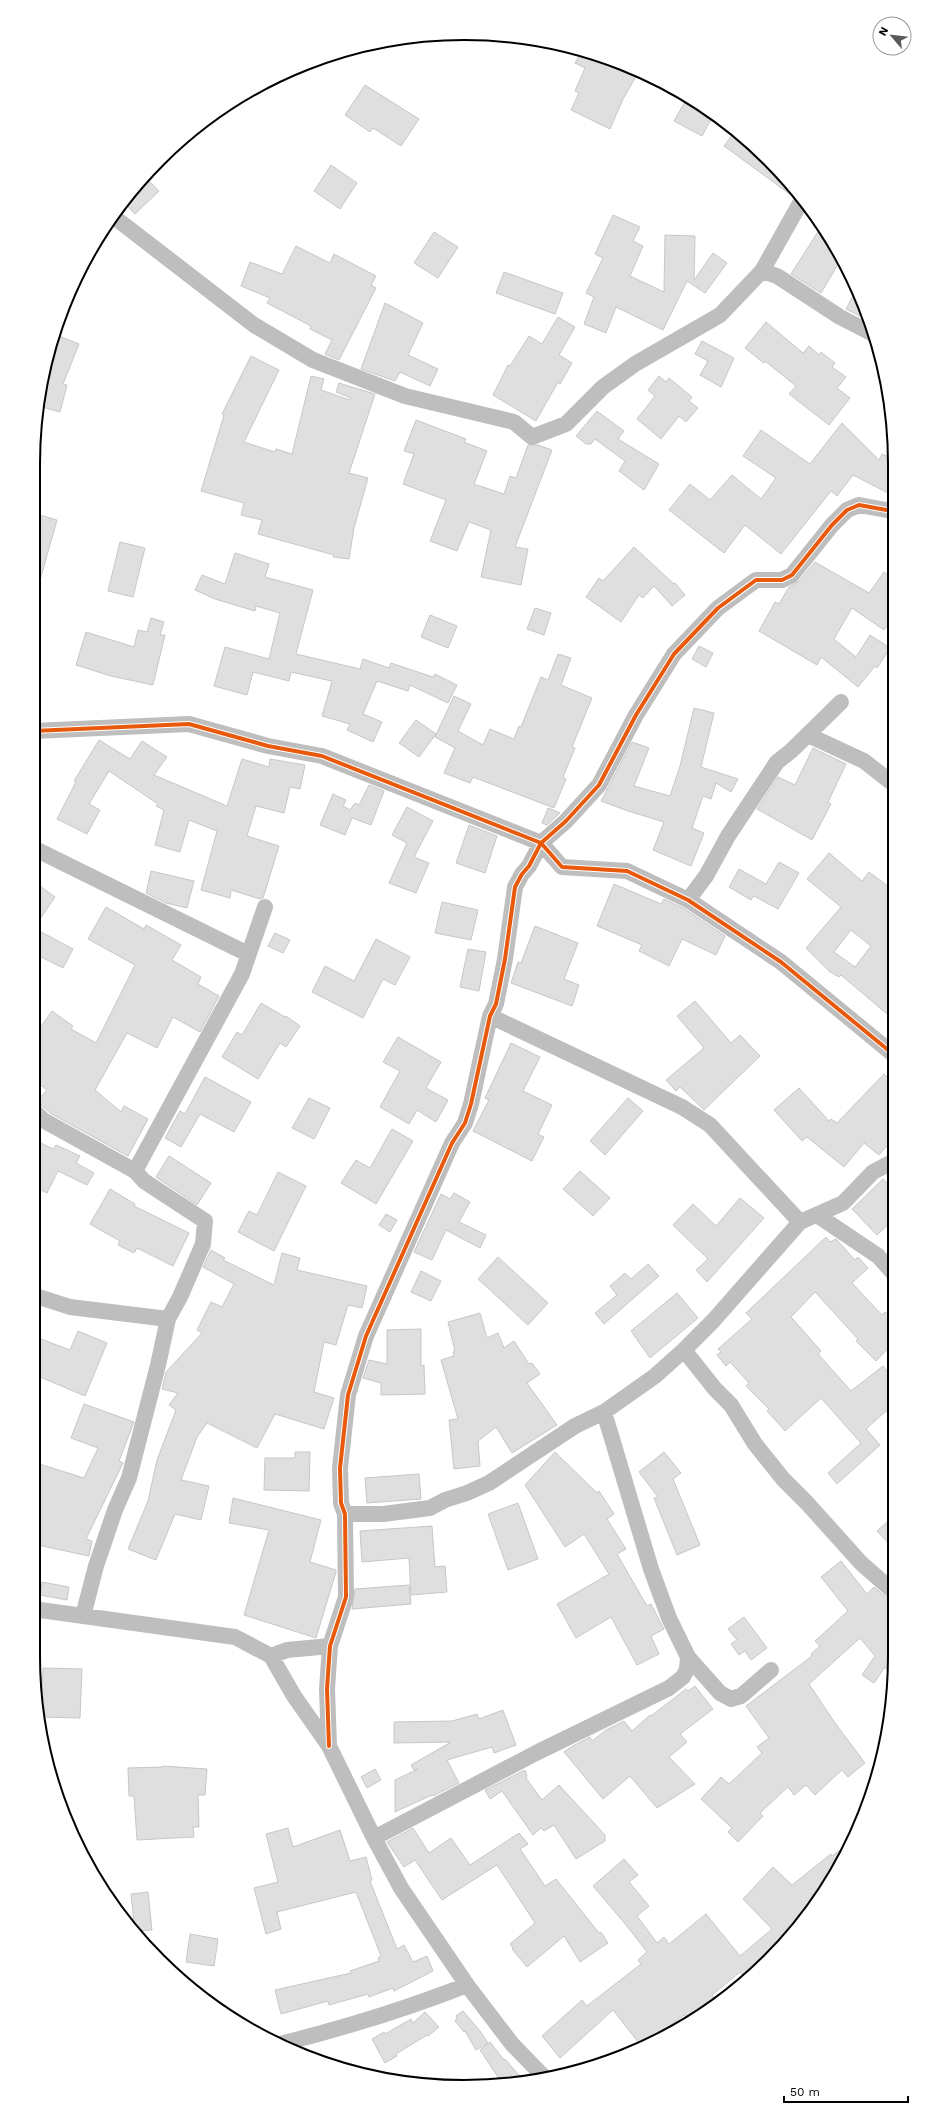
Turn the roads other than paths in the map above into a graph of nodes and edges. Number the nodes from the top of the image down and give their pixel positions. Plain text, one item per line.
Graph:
1 (799, 205) edge
2 (117, 220) edge
3 (762, 271) junction
4 (866, 330) edge
5 (888, 510) edge
6 (841, 702) dead end
7 (40, 731) edge
8 (808, 735) junction
9 (888, 780) edge
10 (542, 843) junction
11 (40, 851) edge
12 (688, 900) junction
13 (265, 907) dead end
14 (248, 954) junction
15 (490, 1016) junction
16 (888, 1050) edge
17 (40, 1117) edge
18 (888, 1164) edge
19 (135, 1171) junction
20 (817, 1215) junction
21 (800, 1222) junction
22 (888, 1267) edge
23 (40, 1297) edge
24 (168, 1319) junction
25 (684, 1350) junction
26 (604, 1412) junction
27 (345, 1514) junction
28 (888, 1587) edge
29 (40, 1610) edge
30 (83, 1616) junction
31 (330, 1646) junction
32 (271, 1656) junction
33 (688, 1657) junction
34 (771, 1670) dead end
35 (329, 1746) junction
36 (374, 1838) junction
37 (467, 1986) junction
38 (289, 2042) edge
39 (540, 2073) edge

1 - 3 street
2 - 3 street
3 - 4 street
5 - 10 street
6 - 8 street
7 - 10 street
8 - 9 street
8 - 12 street
10 - 12 street
10 - 15 street
11 - 14 street
12 - 16 street
13 - 14 street
14 - 19 street
15 - 21 street
15 - 27 street
17 - 19 street
18 - 20 street
19 - 24 street
20 - 21 street
20 - 22 street
21 - 25 street
23 - 24 street
24 - 30 street
25 - 26 street
25 - 28 street
26 - 27 street
26 - 33 street
27 - 31 street
29 - 30 street
30 - 32 street
31 - 32 street
31 - 35 street
32 - 35 street
33 - 34 street
33 - 36 street
35 - 36 street
36 - 37 street
37 - 38 street
37 - 39 street

